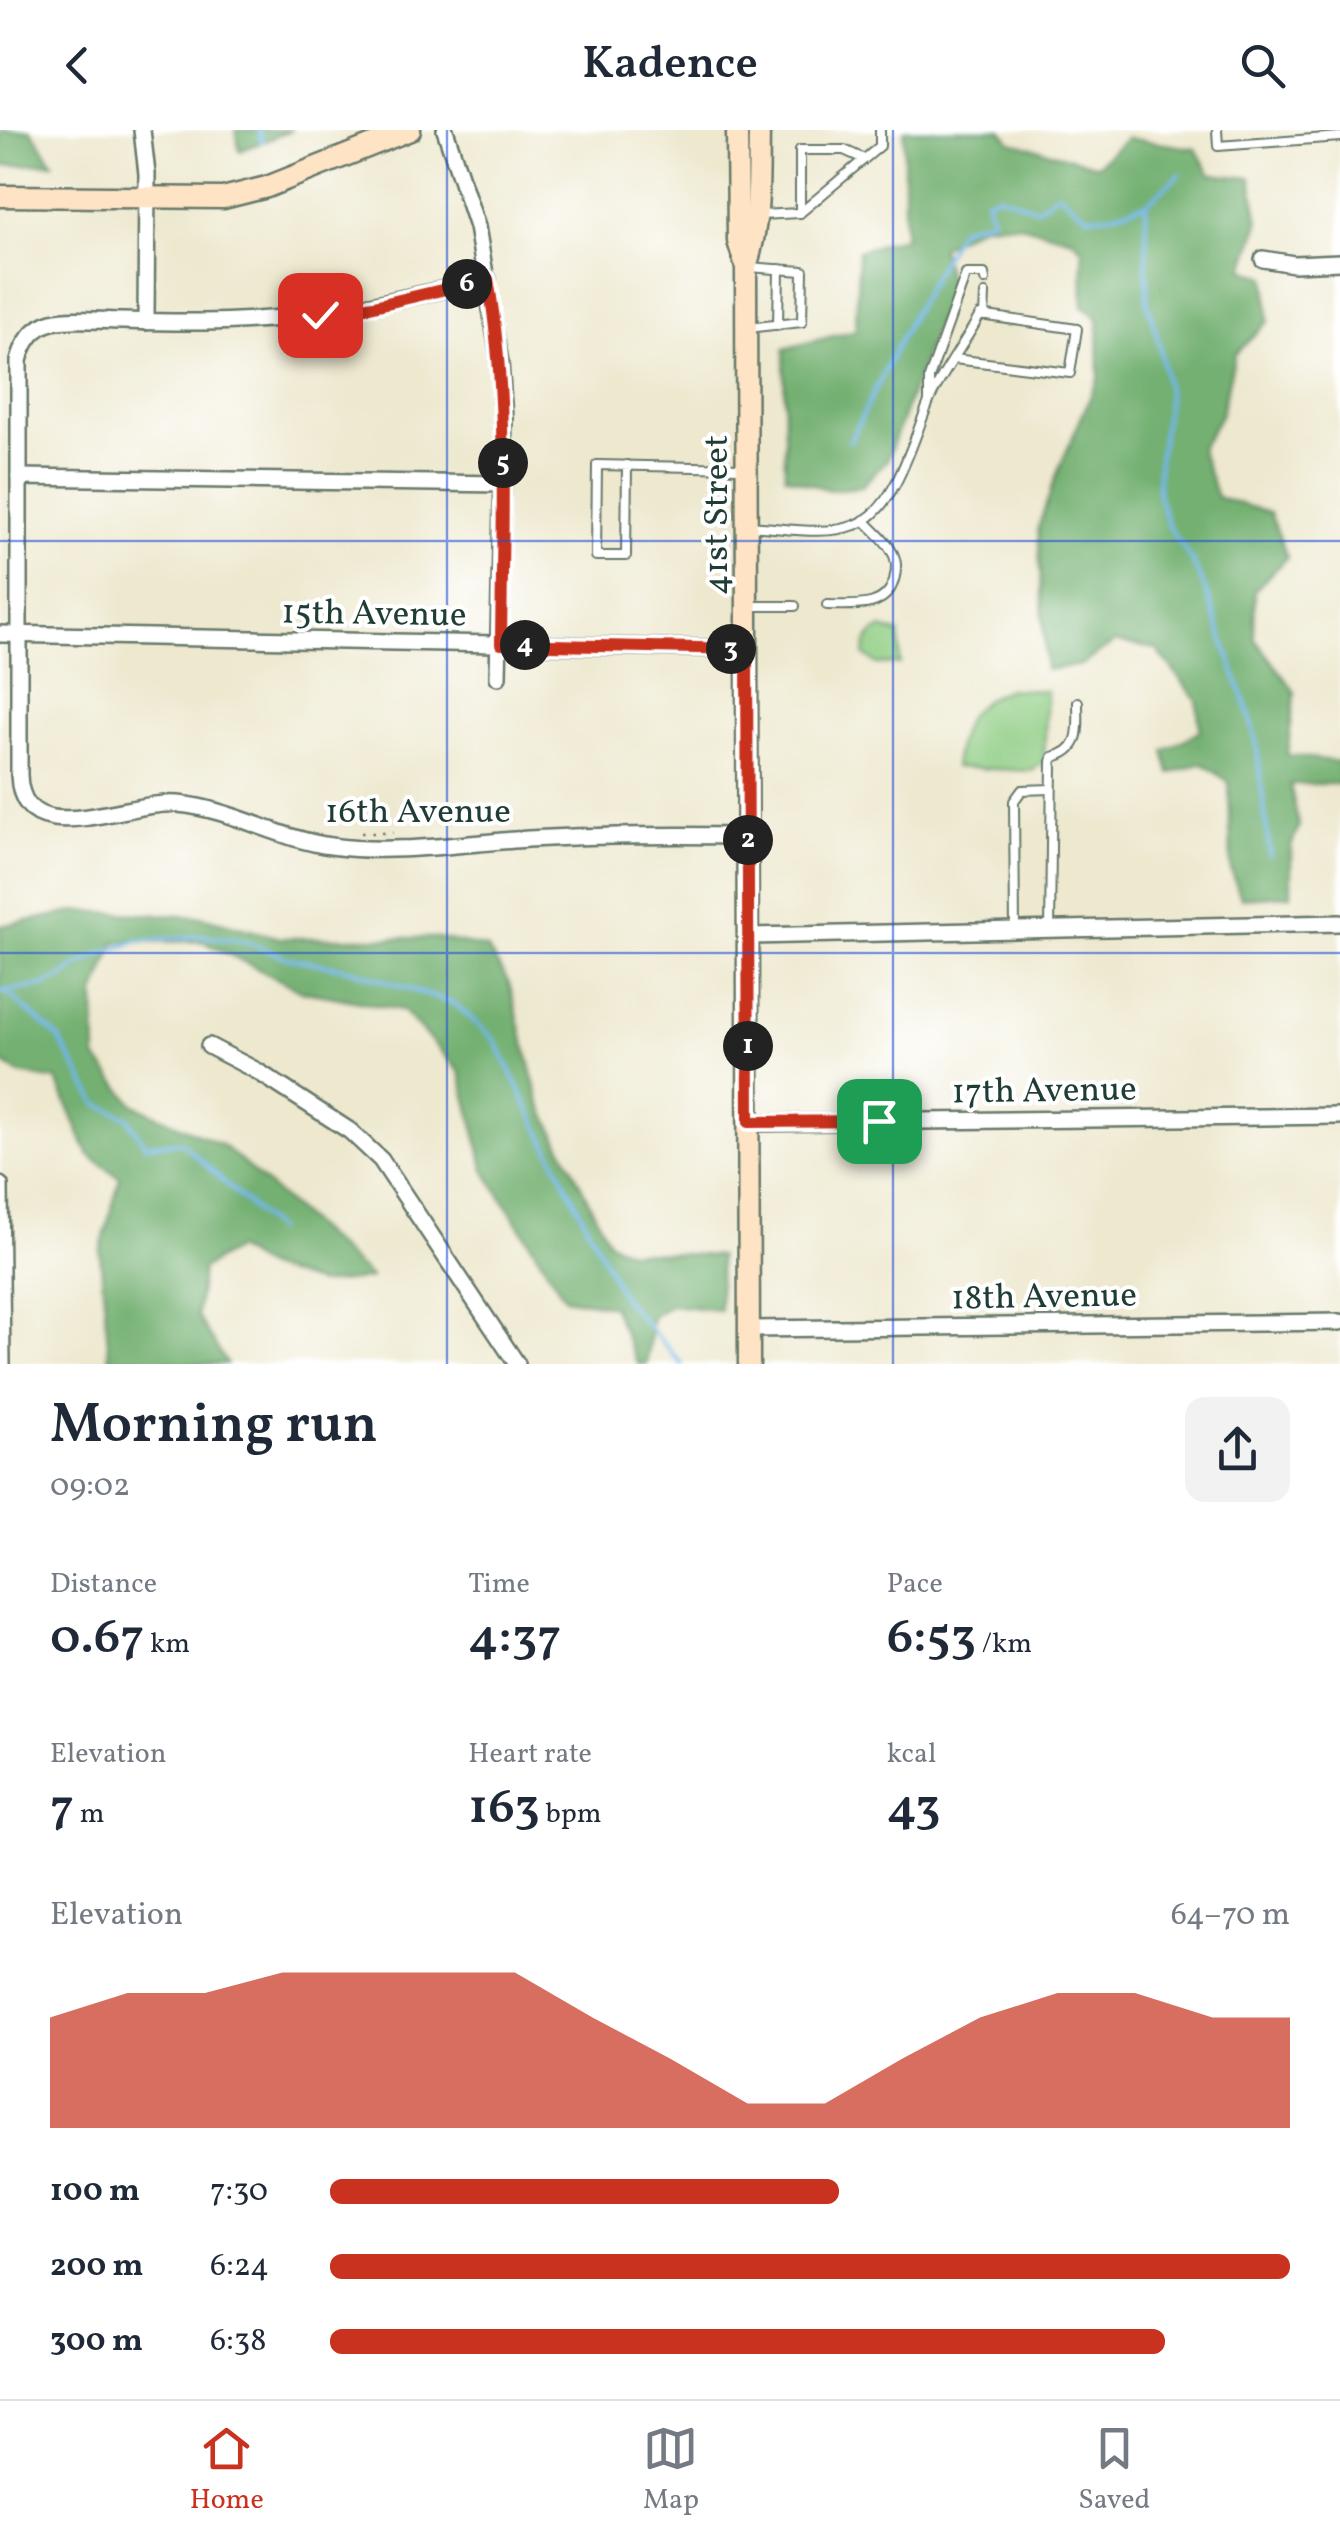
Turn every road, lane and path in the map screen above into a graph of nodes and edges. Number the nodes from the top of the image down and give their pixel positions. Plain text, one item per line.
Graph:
1 (142, 130) edge
2 (410, 130) edge
3 (445, 130) edge
4 (737, 130) edge
5 (759, 130) edge
6 (880, 130) edge
7 (1217, 130) edge
8 (1340, 137) edge
9 (864, 159) junction
10 (0, 196) edge
11 (147, 198) junction
12 (800, 213) junction
13 (757, 214) junction
14 (1263, 260) dead end
15 (1340, 262) edge
16 (746, 266) junction
17 (779, 269) junction
18 (488, 279) junction
19 (985, 280) dead end
20 (985, 294) dead end
21 (984, 316) junction
22 (146, 322) junction
23 (778, 324) junction
24 (747, 328) junction
25 (954, 359) junction
26 (929, 403) junction
27 (0, 428) edge
28 (18, 428) junction
29 (627, 465) junction
30 (747, 468) junction
31 (19, 477) junction
32 (503, 484) junction
33 (864, 520) junction
34 (747, 526) junction
35 (827, 604) dead end
36 (747, 606) junction
37 (795, 606) dead end
38 (8, 634) edge
39 (501, 644) junction
40 (747, 649) junction
41 (498, 677) dead end
42 (1078, 702) dead end
43 (1052, 789) junction
44 (350, 833) dead end
45 (396, 833) dead end
46 (748, 836) junction
47 (1340, 922) edge
48 (1050, 931) junction
49 (1015, 932) junction
50 (747, 936) junction
51 (209, 1046) dead end
52 (1340, 1116) edge
53 (749, 1122) junction
54 (0, 1184) edge
55 (1340, 1322) edge
56 (749, 1328) junction
57 (2, 1364) edge
58 (518, 1364) edge
59 (749, 1364) edge

1 - 11 street
2 - 11 street
3 - 18 street
4 - 16 street, 41st Street
5 - 13 street, 41st Street
6 - 9 lane
7 - 8 lane
9 - 12 lane
9 - 12 lane
10 - 11 street
11 - 22 street
12 - 13 lane
13 - 16 street, 41st Street
14 - 15 street
16 - 17 lane
16 - 24 street, 41st Street
17 - 23 lane
17 - 23 lane
18 - 22 street
18 - 32 street
19 - 26 lane
20 - 21 lane
21 - 25 lane
21 - 25 lane
22 - 28 street
23 - 24 lane
24 - 30 street, 41st Street
25 - 26 lane
26 - 33 lane
27 - 28 street
28 - 31 street
29 - 29 lane
29 - 30 lane
30 - 34 street, 41st Street
31 - 32 street
31 - 38 street
32 - 39 street
33 - 34 lane
33 - 35 lane
34 - 36 street, 41st Street
36 - 37 lane
36 - 40 street, 41st Street
38 - 39 street, 15th Avenue
38 - 46 street, 16th Avenue
39 - 40 street, 15th Avenue
39 - 41 street
40 - 46 street, 41st Street
42 - 43 lane
43 - 48 lane
43 - 49 lane
44 - 45 path
46 - 50 street, 41st Street
47 - 48 street
48 - 49 street
49 - 50 street
50 - 53 street, 41st Street
51 - 58 street
52 - 53 street, 17th Avenue
53 - 56 street, 41st Street
54 - 57 street
55 - 56 street, 18th Avenue
56 - 59 street, 41st Street

